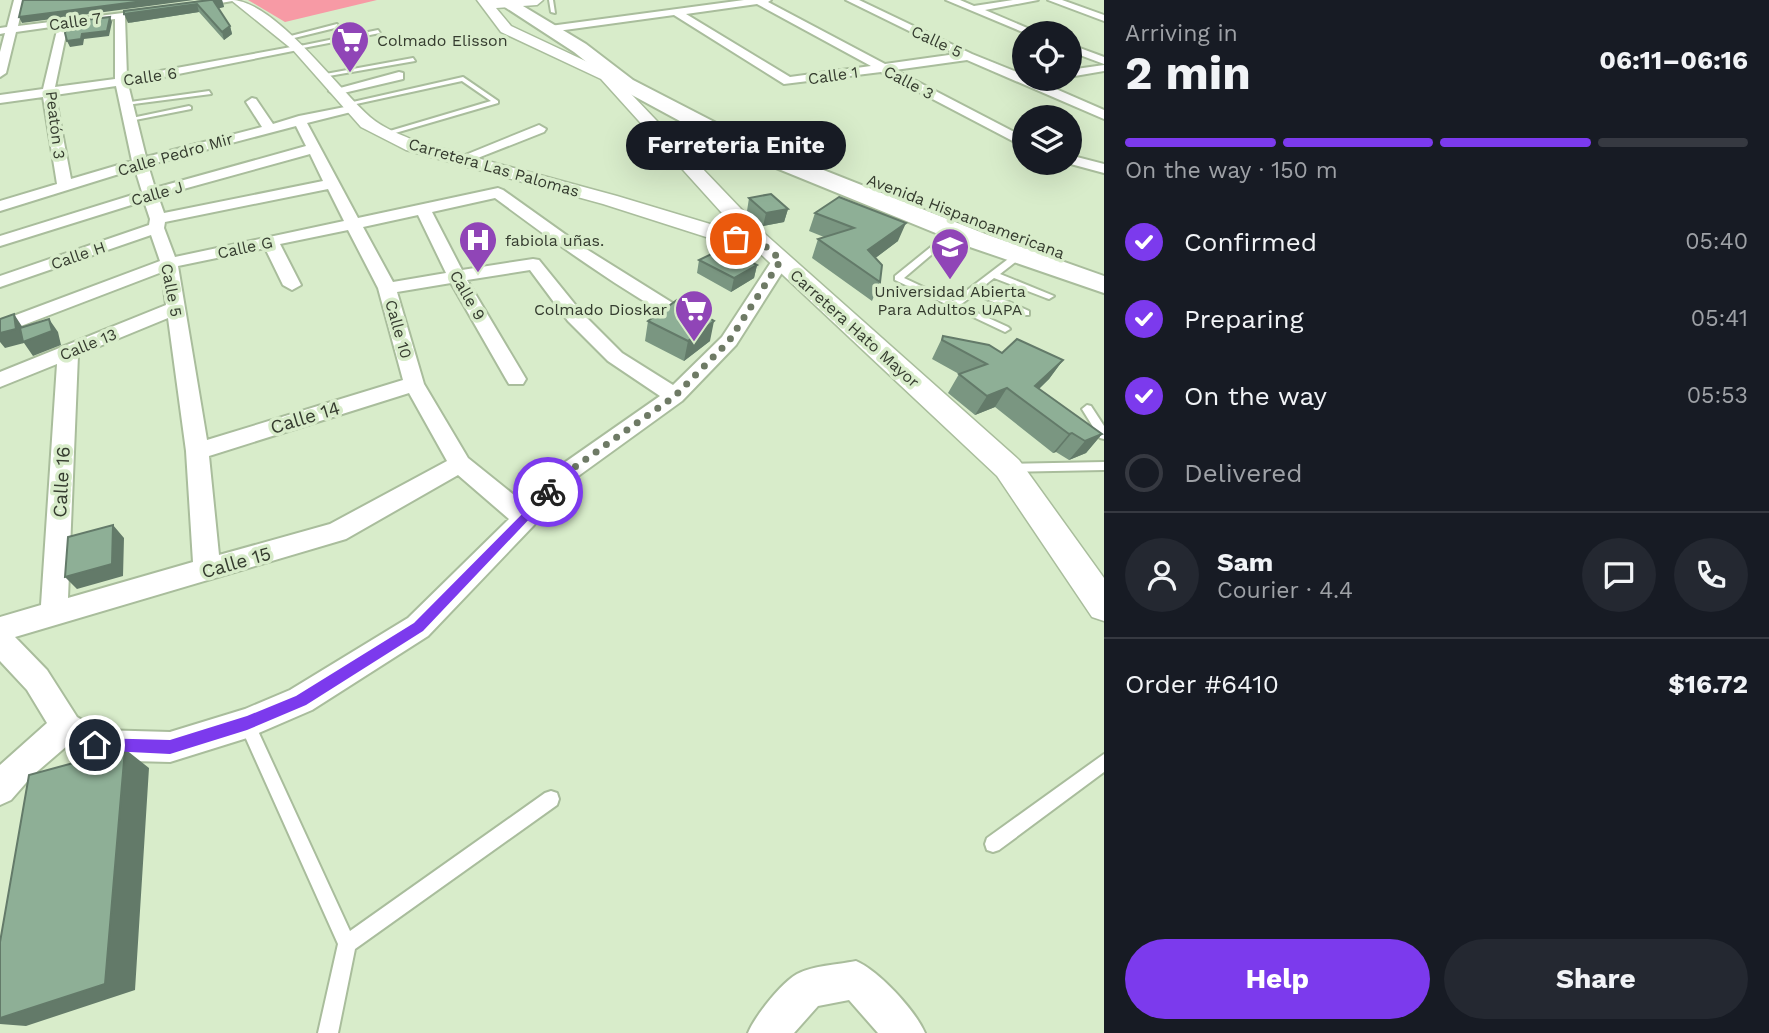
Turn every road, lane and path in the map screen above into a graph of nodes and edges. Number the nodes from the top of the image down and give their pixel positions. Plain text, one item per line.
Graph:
1 (16, 0) edge
2 (235, 0) edge
3 (851, 0) edge
4 (951, 0) edge
5 (1032, 0) edge
6 (1053, 0) edge
7 (762, 1) edge
8 (495, 2) edge
9 (183, 6) edge
10 (971, 9) junction
11 (548, 10) edge
12 (145, 11) edge
13 (29, 12) edge
14 (676, 12) junction
15 (15, 13) junction
16 (0, 15) edge
17 (120, 15) junction
18 (1104, 19) edge
19 (64, 22) junction
20 (1012, 25) edge
21 (337, 26) dead end
22 (13, 29) junction
23 (0, 31) edge
24 (378, 32) dead end
25 (292, 43) junction
26 (1082, 52) edge
27 (968, 55) junction
28 (413, 60) dead end
29 (1104, 61) edge
30 (882, 68) junction
31 (1104, 68) edge
32 (1012, 72) edge
33 (1082, 72) edge
34 (0, 73) edge
35 (323, 75) junction
36 (399, 76) dead end
37 (121, 80) junction
38 (1054, 91) edge
39 (48, 92) junction
40 (209, 93) dead end
41 (0, 99) edge
42 (344, 101) junction
43 (252, 102) dead end
44 (188, 108) dead end
45 (128, 111) junction
46 (1104, 115) edge
47 (299, 120) junction
48 (268, 127) junction
49 (539, 129) dead end
50 (385, 134) junction
51 (1012, 137) edge
52 (315, 148) junction
53 (460, 160) junction
54 (140, 163) junction
55 (1082, 163) edge
56 (1104, 169) edge
57 (334, 183) junction
58 (65, 186) junction
59 (150, 194) junction
60 (0, 206) edge
61 (423, 209) junction
62 (157, 223) junction
63 (354, 225) junction
64 (757, 239) junction
65 (0, 241) edge
66 (270, 242) junction
67 (940, 244) dead end
68 (1040, 244) junction
69 (1019, 255) junction
70 (781, 260) junction
71 (169, 263) junction
72 (1104, 268) edge
73 (994, 275) junction
74 (456, 276) junction
75 (0, 282) edge
76 (292, 285) dead end
77 (1104, 285) edge
78 (387, 288) junction
79 (974, 290) junction
80 (1049, 296) dead end
81 (954, 305) junction
82 (176, 308) junction
83 (1026, 313) dead end
84 (0, 328) edge
85 (1006, 329) dead end
86 (718, 335) junction
87 (68, 351) junction
88 (516, 379) dead end
89 (0, 380) edge
90 (414, 384) junction
91 (675, 396) junction
92 (1087, 409) dead end
93 (1104, 435) edge
94 (197, 451) junction
95 (460, 464) junction
96 (1104, 466) edge
97 (1008, 468) junction
98 (525, 518) junction
99 (207, 571) junction
100 (1104, 606) edge
101 (54, 613) junction
102 (0, 629) edge
103 (0, 641) edge
104 (247, 723) junction
105 (66, 727) junction
106 (1104, 762) edge
107 (0, 789) edge
108 (551, 799) dead end
109 (993, 844) dead end
110 (347, 944) junction
111 (328, 1033) edge
112 (768, 1033) edge
113 (905, 1033) edge

1 - 15 street
2 - 9 street
2 - 25 street, Carretera Las Palomas
3 - 27 street, Calle 5
4 - 10 street
5 - 10 street
6 - 18 street
7 - 14 street
7 - 30 street, Calle 3
8 - 11 main road, Avenida Hispanoamericana
8 - 11 street
8 - 64 street, Carretera Hato Mayor
10 - 20 street
11 - 14 street
11 - 68 main road, Avenida Hispanoamericana
11 - 69 main road, Avenida Hispanoamericana
12 - 17 street, Calle 7
13 - 15 street
14 - 30 street, Calle 1
15 - 16 street
15 - 22 street
17 - 19 street, Calle 7
17 - 37 street, Calle 5
19 - 22 street, Calle 7
19 - 39 street, Peatón 3
21 - 25 lane
22 - 23 street, Calle 7
22 - 34 street
24 - 25 lane
25 - 35 street, Carretera Las Palomas
25 - 37 street, Calle 6
26 - 29 street
27 - 30 street, Calle 1
27 - 32 street, Calle 5
28 - 35 lane
30 - 51 street, Calle 3
31 - 33 street
35 - 42 street, Carretera Las Palomas
36 - 42 street, Calle Pedro Mir
37 - 39 street, Calle 6
37 - 45 street, Calle 5
38 - 46 street, Calle 5
39 - 41 street, Calle 6
39 - 58 street, Peatón 3
40 - 45 lane
42 - 47 street, Calle Pedro Mir
42 - 50 street, Carretera Las Palomas
42 - 50 lane
43 - 48 street
44 - 45 lane
45 - 54 street, Calle 5
47 - 48 street, Calle Pedro Mir
47 - 52 street, Calle 10
48 - 54 street, Calle Pedro Mir
49 - 53 street
50 - 53 street, Carretera Las Palomas
52 - 57 street, Calle 10
52 - 59 street, Calle J
53 - 64 street, Carretera Las Palomas
54 - 58 street, Calle Pedro Mir
54 - 59 street, Calle 5
55 - 56 street
57 - 62 street, Calle H
57 - 63 street, Calle 10
58 - 60 street, Calle Pedro Mir
59 - 62 street, Calle 5
59 - 65 street, Calle J
61 - 63 street, Calle G
61 - 74 street, Calle 9
61 - 86 street, Calle G
62 - 71 street, Calle 5
62 - 75 street, Calle H
63 - 66 street, Calle G
63 - 78 street, Calle 10
64 - 70 street, Carretera Hato Mayor
66 - 71 street, Calle G
66 - 76 street
67 - 81 lane
68 - 69 lane
68 - 72 main road, Avenida Hispanoamericana
69 - 73 lane
69 - 77 main road, Avenida Hispanoamericana
70 - 86 street
70 - 97 street, Carretera Hato Mayor
71 - 82 street, Calle 5
71 - 84 street, Calle G
73 - 79 lane
73 - 80 lane
74 - 78 street
74 - 88 street, Calle 9
74 - 91 street
78 - 90 street, Calle 10
79 - 81 lane
79 - 83 lane
81 - 85 lane
82 - 87 street, Calle 13
82 - 94 street, Calle 5
86 - 91 street
87 - 89 street, Calle 13
87 - 101 street, Calle 16
90 - 94 street, Calle 14
90 - 95 street, Calle 10
91 - 98 street
92 - 93 lane
94 - 99 street, Calle 5
95 - 98 street, Calle 10
95 - 99 street, Calle 15
96 - 97 lane
97 - 100 street, Carretera Hato Mayor
98 - 104 street
99 - 101 street, Calle 15
101 - 102 street, Calle 15
103 - 105 street
104 - 105 street
104 - 110 lane
105 - 107 street
106 - 109 lane
108 - 110 lane
110 - 111 lane
112 - 113 street

